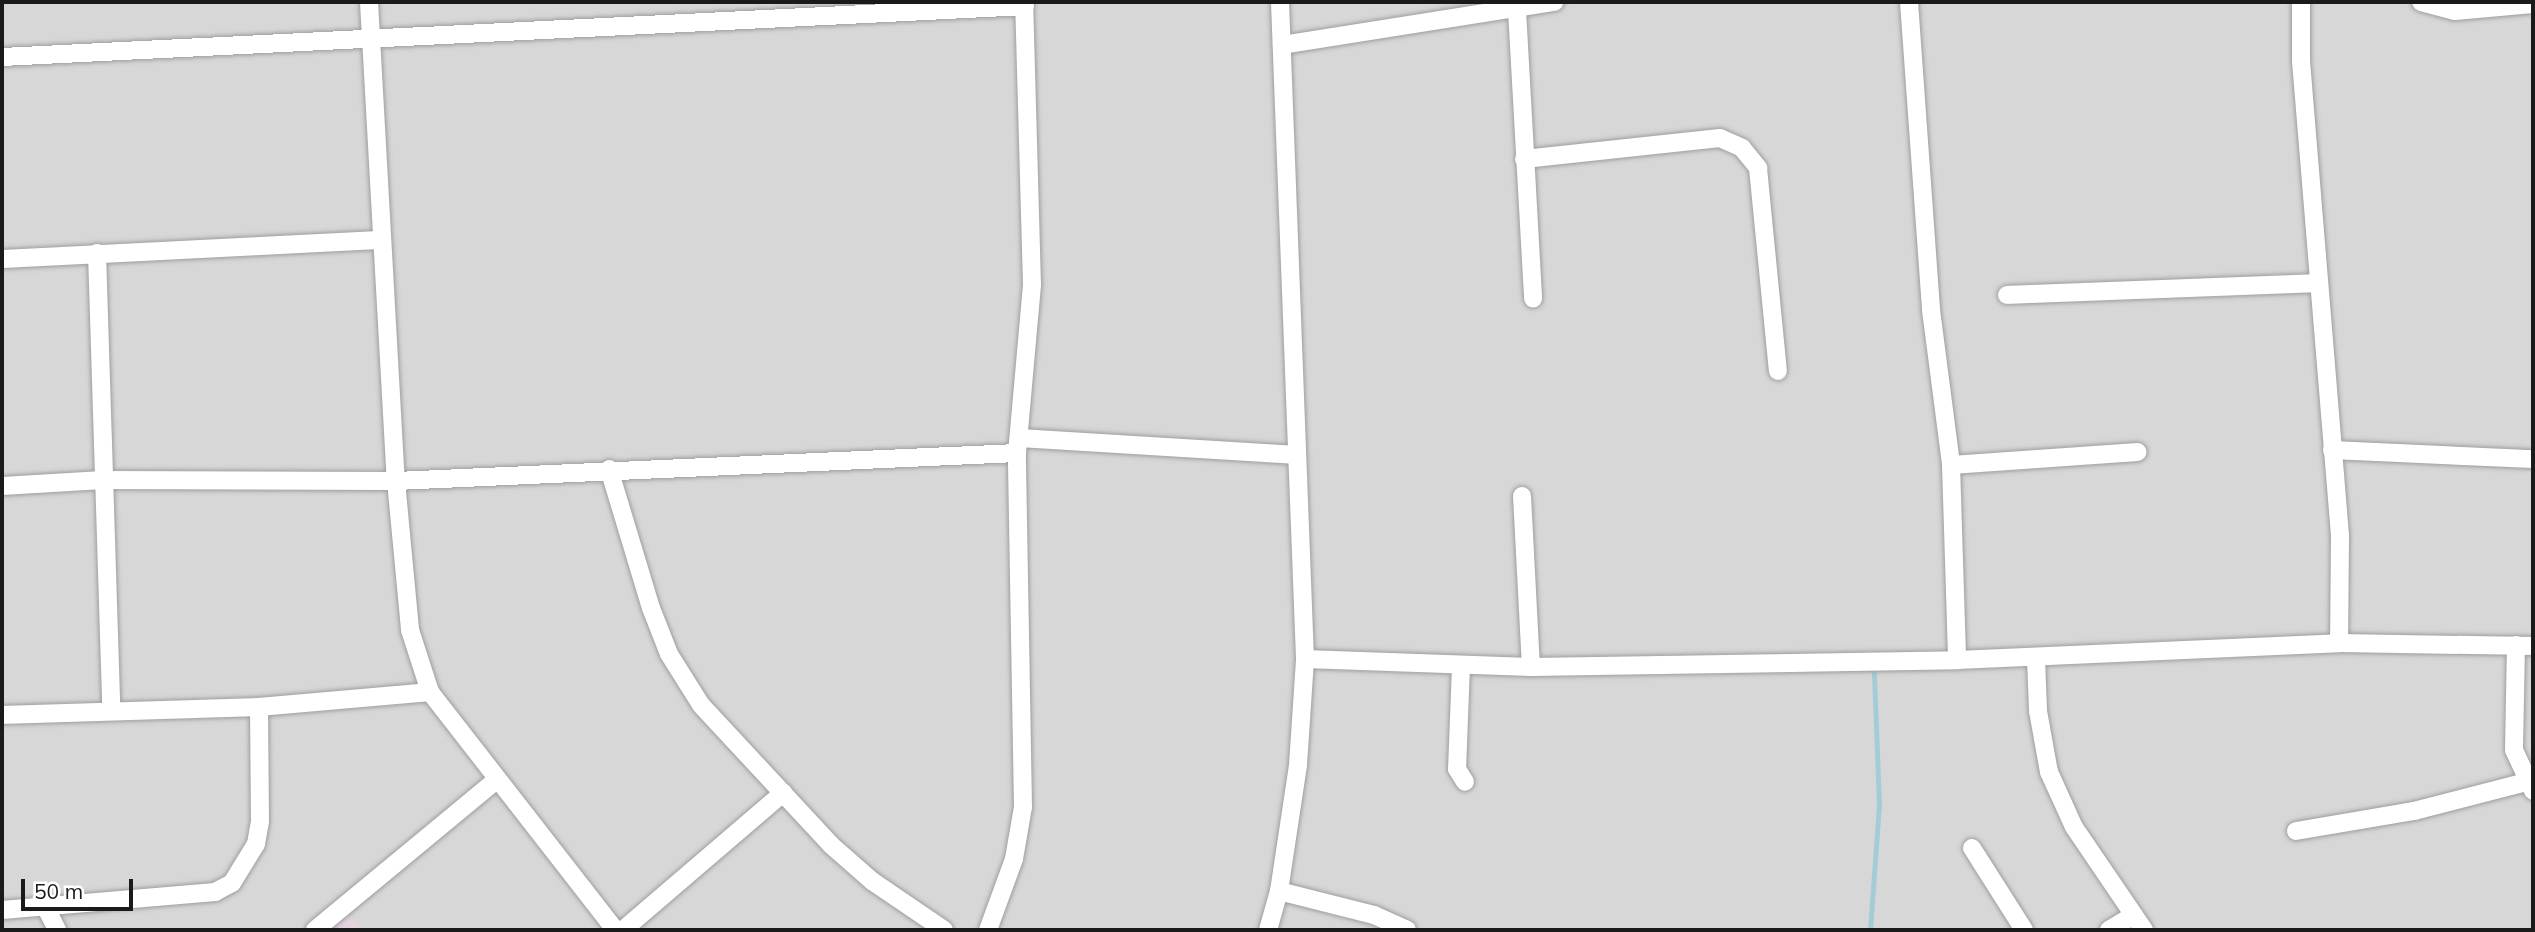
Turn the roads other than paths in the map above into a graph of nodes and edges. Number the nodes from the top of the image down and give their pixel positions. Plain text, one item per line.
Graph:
1 (369, 2) edge
2 (1280, 2) edge
3 (1555, 2) edge
4 (1909, 2) edge
5 (2301, 2) edge
6 (2421, 2) edge
7 (1024, 4) edge
8 (2533, 4) edge
9 (1517, 10) junction
10 (369, 40) junction
11 (1282, 45) junction
12 (2, 57) edge
13 (1524, 159) junction
14 (380, 240) junction
15 (97, 253) junction
16 (2, 259) edge
17 (2318, 283) junction
18 (2007, 295) dead end
19 (1533, 299) dead end
20 (1778, 371) dead end
21 (1018, 445) junction
22 (2332, 450) junction
23 (2138, 452) dead end
24 (1296, 455) junction
25 (2533, 459) edge
26 (1951, 465) junction
27 (609, 469) junction
28 (103, 480) junction
29 (396, 481) junction
30 (2, 486) edge
31 (1522, 496) dead end
32 (2339, 643) junction
33 (2525, 645) edge
34 (2036, 658) junction
35 (1305, 659) junction
36 (1957, 660) junction
37 (1461, 666) junction
38 (1531, 667) junction
39 (430, 692) junction
40 (259, 707) junction
41 (111, 711) junction
42 (2, 715) edge
43 (496, 780) junction
44 (1465, 782) dead end
45 (2530, 786) edge
46 (783, 793) junction
47 (2296, 831) dead end
48 (1972, 848) dead end
49 (1279, 891) junction
50 (46, 908) junction
51 (2, 910) edge
52 (2139, 923) edge
53 (57, 930) edge
54 (315, 930) edge
55 (615, 930) edge
56 (622, 930) edge
57 (944, 930) edge
58 (988, 930) edge
59 (1268, 930) edge
60 (1407, 930) edge
61 (2024, 930) edge
62 (2109, 930) edge

1 - 10 street
2 - 11 street
3 - 9 street
4 - 26 street
5 - 17 street
6 - 8 street
7 - 10 street
7 - 21 street
9 - 11 street
9 - 13 street
10 - 12 street
10 - 14 street
11 - 24 street
13 - 19 street
13 - 20 street
14 - 15 street
14 - 29 street
15 - 16 street
15 - 28 street
17 - 18 street
17 - 22 street
21 - 24 street
21 - 27 street
21 - 58 street
22 - 25 street
22 - 32 street
23 - 26 street
24 - 35 street
26 - 36 street
27 - 29 street
27 - 46 street
28 - 29 street
28 - 30 street
28 - 41 street
29 - 39 street
31 - 38 street
32 - 33 street
32 - 34 street
33 - 45 street
34 - 36 street
34 - 52 street
35 - 37 street
35 - 49 street
36 - 38 street
37 - 38 street
37 - 44 street
39 - 40 street
39 - 43 street
40 - 41 street
40 - 50 street
41 - 42 street
43 - 54 street
43 - 55 street
45 - 47 street
46 - 56 street
46 - 57 street
48 - 61 street
49 - 59 street
49 - 60 street
50 - 51 street
50 - 53 street
52 - 62 street

